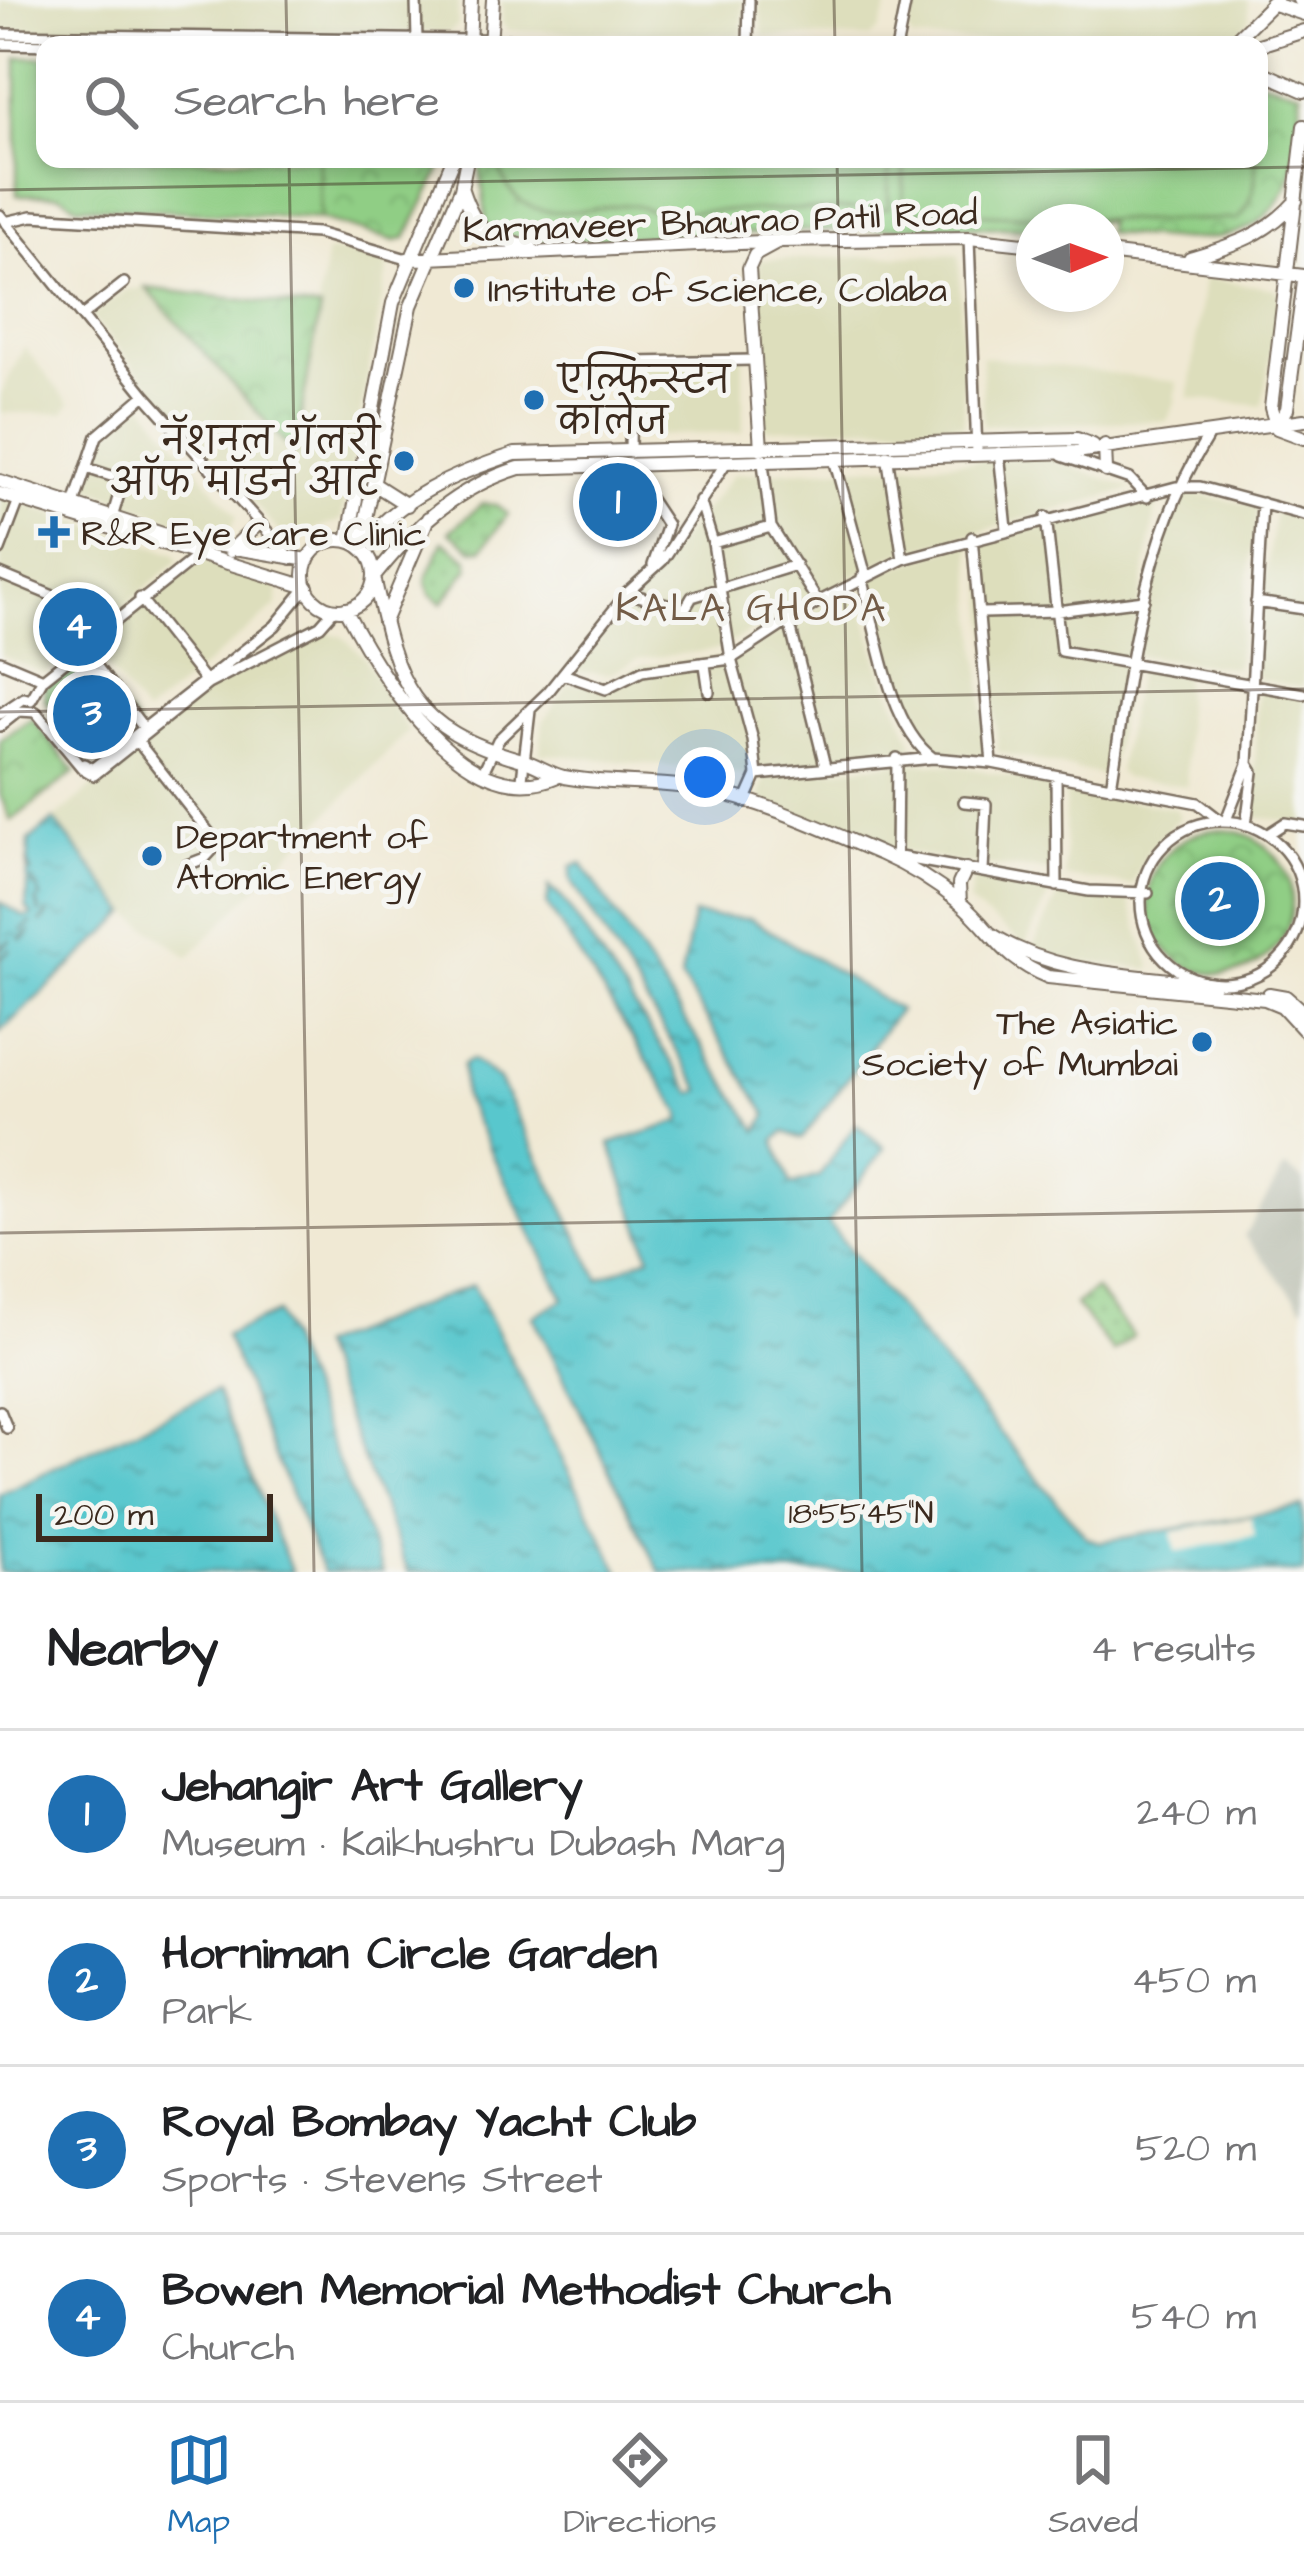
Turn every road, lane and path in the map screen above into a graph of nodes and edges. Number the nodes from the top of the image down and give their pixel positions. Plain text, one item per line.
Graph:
1 (416, 0) edge
2 (471, 0) edge
3 (493, 0) edge
4 (749, 0) edge
5 (907, 0) edge
6 (1271, 1) edge
7 (1304, 14) edge
8 (1304, 31) edge
9 (0, 34) edge
10 (139, 36) edge
11 (417, 36) edge
12 (469, 36) edge
13 (490, 36) edge
14 (748, 36) edge
15 (899, 36) edge
16 (1240, 36) edge
17 (1268, 42) edge
18 (0, 44) edge
19 (36, 45) edge
20 (1268, 75) edge
21 (1304, 91) edge
22 (1304, 126) edge
23 (449, 168) edge
24 (465, 168) edge
25 (461, 189) junction
26 (1297, 200) junction
27 (2, 222) edge
28 (969, 238) junction
29 (780, 241) junction
30 (1016, 243) edge
31 (731, 244) junction
32 (550, 250) junction
33 (1124, 255) edge
34 (407, 259) junction
35 (428, 260) junction
36 (1181, 261) junction
37 (748, 268) junction
38 (1288, 273) junction
39 (1304, 279) edge
40 (124, 283) dead end
41 (82, 316) junction
42 (755, 360) junction
43 (145, 394) junction
44 (1304, 420) edge
45 (1277, 428) junction
46 (1207, 437) junction
47 (1298, 437) edge
48 (1100, 445) junction
49 (1020, 446) junction
50 (977, 447) junction
51 (999, 452) junction
52 (1052, 452) junction
53 (887, 455) junction
54 (737, 457) junction
55 (766, 458) junction
56 (629, 459) junction
57 (834, 459) junction
58 (86, 468) junction
59 (141, 469) dead end
60 (1106, 471) junction
61 (111, 476) dead end
62 (0, 481) edge
63 (374, 484) junction
64 (1176, 487) junction
65 (0, 494) edge
66 (1147, 497) junction
67 (19, 500) junction
68 (700, 500) junction
69 (1262, 503) junction
70 (407, 505) junction
71 (73, 507) junction
72 (1304, 514) edge
73 (428, 517) junction
74 (112, 518) junction
75 (1046, 518) junction
76 (259, 524) junction
77 (667, 525) junction
78 (771, 526) junction
79 (1007, 529) junction
80 (681, 536) junction
81 (972, 537) junction
82 (713, 543) junction
83 (356, 545) junction
84 (0, 550) edge
85 (230, 551) junction
86 (196, 557) junction
87 (292, 559) junction
88 (903, 559) junction
89 (308, 560) junction
90 (653, 565) junction
91 (796, 565) junction
92 (0, 574) edge
93 (374, 577) junction
94 (864, 577) junction
95 (307, 587) junction
96 (718, 592) junction
97 (627, 593) junction
98 (140, 598) junction
99 (1144, 600) junction
100 (818, 602) junction
101 (1256, 602) junction
102 (340, 609) junction
103 (1304, 609) edge
104 (1057, 611) junction
105 (982, 613) junction
106 (113, 621) junction
107 (384, 622) junction
108 (789, 622) junction
109 (82, 647) junction
110 (731, 659) junction
111 (0, 661) edge
112 (1130, 663) junction
113 (705, 665) junction
114 (391, 669) junction
115 (563, 674) junction
116 (203, 678) junction
117 (43, 679) junction
118 (1251, 681) junction
119 (709, 692) dead end
120 (1304, 694) edge
121 (29, 705) junction
122 (530, 711) junction
123 (0, 714) edge
124 (0, 727) edge
125 (143, 727) junction
126 (138, 742) junction
127 (492, 752) junction
128 (897, 758) junction
129 (932, 758) junction
130 (527, 761) junction
131 (992, 763) junction
132 (1248, 764) junction
133 (825, 766) junction
134 (484, 770) junction
135 (93, 772) junction
136 (757, 775) junction
137 (558, 776) junction
138 (1056, 776) junction
139 (522, 779) junction
140 (1111, 787) junction
141 (745, 802) junction
142 (964, 802) dead end
143 (1222, 820) junction
144 (1246, 825) junction
145 (1304, 826) edge
146 (1268, 834) junction
147 (892, 857) junction
148 (187, 865) dead end
149 (966, 869) junction
150 (983, 872) junction
151 (1057, 886) junction
152 (1144, 894) junction
153 (960, 903) junction
154 (1303, 911) edge
155 (1166, 962) junction
156 (1272, 967) junction
157 (1173, 984) junction
158 (1275, 997) junction
159 (1304, 1000) edge
160 (1304, 1013) edge
161 (1304, 1030) edge
162 (0, 1411) edge
163 (7, 1428) dead end

1 - 11 street
2 - 12 main road
3 - 13 main road
4 - 14 street
5 - 15 street
6 - 7 main road
6 - 16 main road
8 - 17 main road
9 - 10 street
18 - 19 street
20 - 21 main road
22 - 26 main road
23 - 34 main road
24 - 25 main road
25 - 32 main road
25 - 35 main road
26 - 36 main road
26 - 38 main road
27 - 34 street
27 - 41 street
28 - 29 main road, Karmaveer Bhaurao Patil Road
28 - 30 main road, Karmaveer Bhaurao Patil Road
28 - 50 street
29 - 31 main road, Karmaveer Bhaurao Patil Road
29 - 37 main road
31 - 32 main road, Karmaveer Bhaurao Patil Road
31 - 37 main road
32 - 35 main road, Karmaveer Bhaurao Patil Road
33 - 36 main road
34 - 35 main road, Karmaveer Bhaurao Patil Road
34 - 83 main road
35 - 63 main road
36 - 38 main road
37 - 42 main road
38 - 39 main road
38 - 45 main road
39 - 45 main road
40 - 41 street
41 - 43 street
42 - 55 main road
42 - 56 street
43 - 58 street
43 - 76 street
44 - 45 main road
45 - 46 main road
45 - 47 main road
46 - 48 main road
46 - 64 street
48 - 49 main road
48 - 52 main road
48 - 60 main road
49 - 50 main road
49 - 51 main road
49 - 52 main road
50 - 51 main road
50 - 53 main road
50 - 55 main road
51 - 79 street
52 - 60 street
53 - 57 main road
53 - 88 street
54 - 55 main road
54 - 56 main road
54 - 68 street
55 - 57 main road
55 - 78 street
56 - 70 main road
56 - 73 main road
56 - 77 street
57 - 94 street
58 - 61 street
58 - 71 street
59 - 74 street
60 - 66 street
62 - 71 main road
63 - 70 main road
63 - 83 main road
64 - 66 street
64 - 69 street
64 - 99 street
65 - 67 main road
66 - 75 street
67 - 84 street
67 - 86 main road
68 - 80 street
68 - 82 street
69 - 72 street
69 - 101 street
70 - 83 main road
71 - 74 main road
73 - 93 main road
73 - 107 main road
74 - 85 main road
75 - 79 street
75 - 104 street
76 - 85 main road
76 - 87 street
77 - 80 street
77 - 90 street
78 - 82 street
78 - 91 street
79 - 81 street
80 - 90 street
81 - 88 street
81 - 105 street
82 - 96 street
83 - 89 main road
83 - 93 main road
85 - 87 main road
86 - 95 main road
86 - 98 street
87 - 89 main road
88 - 94 street
89 - 95 main road
90 - 97 street
91 - 96 street
91 - 100 street
92 - 106 street
93 - 102 main road
93 - 107 main road
94 - 100 street
94 - 129 street
95 - 102 main road
95 - 116 street
96 - 97 street
96 - 110 street
97 - 115 street
98 - 106 street
98 - 116 street
99 - 104 street
99 - 112 street
100 - 108 street
101 - 103 street
101 - 118 street
102 - 114 main road
102 - 126 street
104 - 105 street
104 - 112 street
105 - 131 street
106 - 109 street
107 - 114 main road
108 - 110 street
108 - 133 street
109 - 117 street
109 - 125 street
110 - 113 street
110 - 136 street
111 - 117 street
112 - 118 street
112 - 140 street
113 - 115 street
113 - 119 street
114 - 127 main road
114 - 134 main road
115 - 122 street
116 - 125 street
117 - 121 street
118 - 120 street
118 - 132 street
121 - 123 street
121 - 124 street
121 - 135 street
122 - 127 street
122 - 130 street
125 - 135 street
126 - 135 street
126 - 148 street
127 - 130 main road
127 - 134 street
128 - 129 street
128 - 133 street
128 - 147 street
129 - 131 street
130 - 137 main road
130 - 139 street
131 - 138 street
132 - 143 street
132 - 144 street
133 - 136 street
134 - 139 main road
136 - 141 street
137 - 139 main road
137 - 141 main road
138 - 140 street
138 - 151 street
140 - 143 street
141 - 147 main road
142 - 150 street
143 - 144 street
143 - 152 street
144 - 146 street
145 - 146 street
146 - 154 street
147 - 149 street
147 - 153 main road
149 - 150 street
149 - 153 main road
150 - 151 street
151 - 152 street
152 - 155 street
153 - 157 main road
154 - 156 street
155 - 156 street
155 - 157 street
156 - 158 street
157 - 158 main road
158 - 159 street
158 - 160 main road
158 - 161 main road
162 - 163 street

